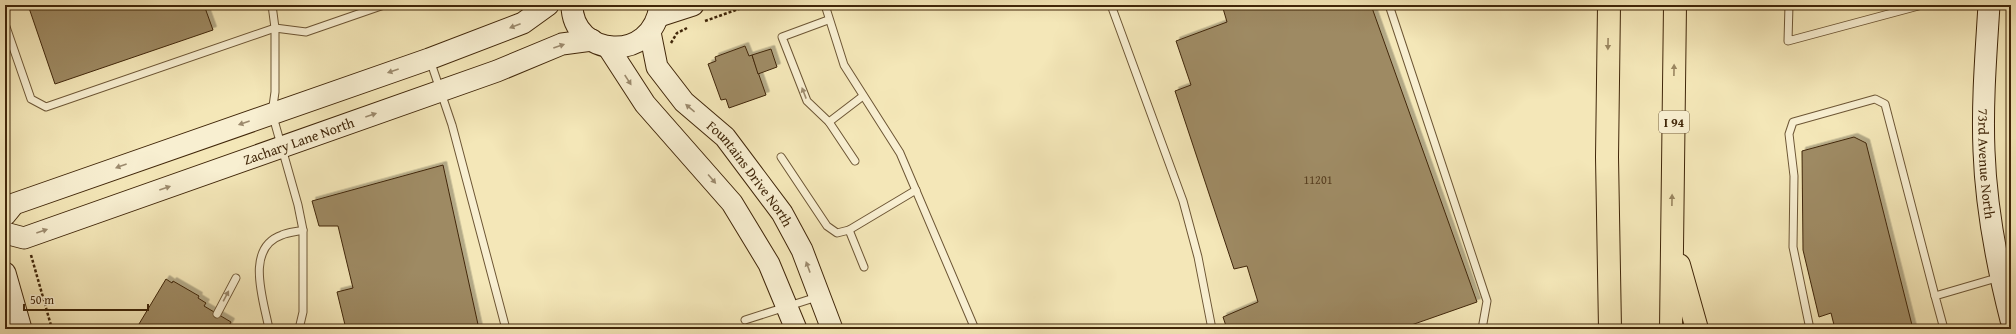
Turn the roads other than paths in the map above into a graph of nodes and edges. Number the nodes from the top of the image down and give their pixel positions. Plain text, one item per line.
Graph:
1 (272, 5) edge
2 (384, 5) edge
3 (548, 5) edge
4 (572, 5) edge
5 (825, 5) edge
6 (1111, 5) edge
7 (1389, 5) edge
8 (1609, 5) edge
9 (1675, 5) edge
10 (1789, 5) edge
11 (1922, 5) edge
12 (1989, 5) edge
13 (695, 17) edge
14 (656, 18) edge
15 (828, 20) junction
16 (5, 24) edge
17 (276, 28) junction
18 (600, 43) junction
19 (429, 59) junction
20 (440, 91) junction
21 (863, 96) junction
22 (272, 113) junction
23 (829, 122) junction
24 (282, 147) junction
25 (782, 156) dead end
26 (1607, 157) junction
27 (855, 161) dead end
28 (916, 190) junction
29 (5, 215) edge
30 (303, 230) junction
31 (849, 230) junction
32 (5, 233) edge
33 (1672, 239) junction
34 (864, 267) dead end
35 (5, 273) edge
36 (2000, 276) junction
37 (236, 278) dead end
38 (818, 296) junction
39 (1935, 296) junction
40 (788, 307) junction
41 (217, 314) dead end
42 (745, 320) dead end
43 (2011, 320) edge
44 (21, 329) edge
45 (269, 329) edge
46 (299, 329) edge
47 (506, 329) edge
48 (796, 329) edge
49 (832, 329) edge
50 (974, 329) edge
51 (1212, 329) edge
52 (1482, 329) edge
53 (1599, 329) edge
54 (1610, 329) edge
55 (1671, 329) edge
56 (1697, 329) edge
57 (1810, 329) edge
58 (1944, 329) edge

1 - 17 lane
2 - 17 lane
3 -> 19 street
4 - 18 street
5 - 15 lane
6 - 51 lane
7 - 52 lane
8 -> 26 highway
33 -> 9 highway, I 94
10 - 11 lane
12 - 36 street, 73rd Avenue North
13 - 14 street
14 - 18 street, Zachary Lane North
38 -> 14 street, Fountains Drive North
15 - 21 lane
23 -> 15 lane
16 - 17 lane
17 - 22 lane
20 -> 18 street, Zachary Lane North
18 -> 40 street
19 - 20 lane
19 -> 22 street
24 -> 20 street, Zachary Lane North
20 - 47 lane
21 - 23 lane
21 - 28 lane
22 - 24 lane
22 -> 29 street
23 - 27 lane
24 - 30 lane
32 -> 24 street, Zachary Lane North
25 - 31 lane
26 - 53 highway
26 - 54 highway
28 - 31 lane
28 - 50 lane
30 - 45 lane
30 - 46 lane
31 - 34 lane
33 - 55 highway, I 94
33 - 56 highway
35 - 44 street
36 - 39 lane
36 - 43 street, 73rd Avenue North
41 -> 37 lane
38 - 40 lane
38 - 49 street, Fountains Drive North
39 - 57 lane
39 - 58 lane
40 - 42 lane
40 - 48 street

